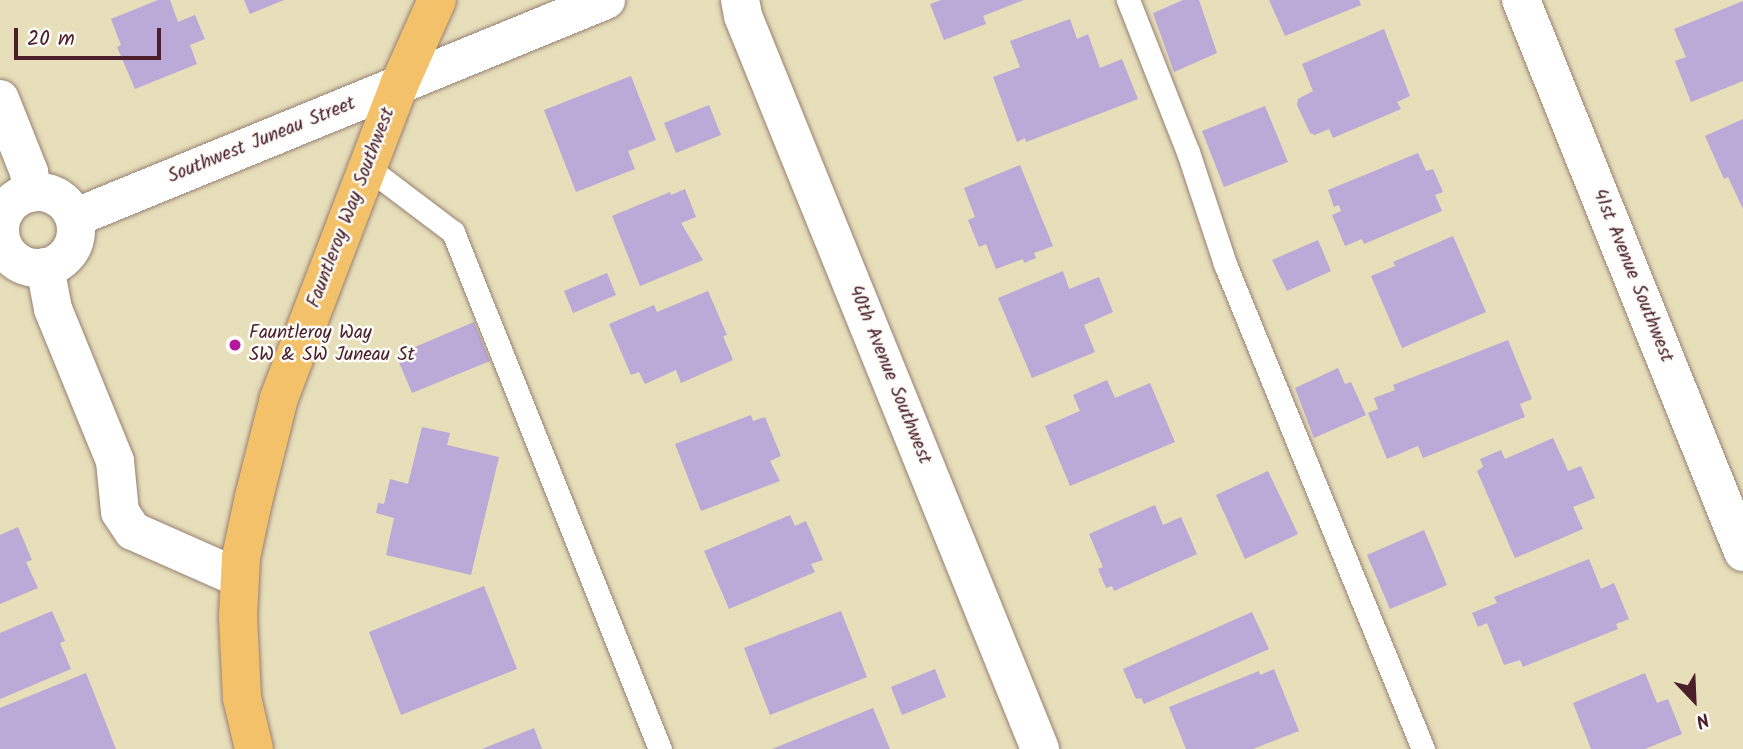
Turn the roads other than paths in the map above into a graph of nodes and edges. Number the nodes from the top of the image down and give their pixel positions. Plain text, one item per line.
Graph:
1 (606, 0) edge
2 (740, 0) edge
3 (1128, 0) edge
4 (1521, 0) edge
5 (434, 1) edge
6 (399, 85) junction
7 (0, 99) edge
8 (368, 167) junction
9 (32, 193) junction
10 (74, 218) junction
11 (1, 244) edge
12 (45, 267) junction
13 (1743, 552) edge
14 (239, 578) junction
15 (254, 749) edge
16 (660, 749) edge
17 (1040, 749) edge
18 (1423, 749) edge

1 - 6 street, Southwest Juneau Street
2 - 17 street, 40th Avenue Southwest
3 - 18 lane
4 - 13 street, 41st Avenue Southwest
5 - 6 main road, Fauntleroy Way Southwest
6 - 8 main road, Fauntleroy Way Southwest
6 - 10 street, Southwest Juneau Street
7 - 9 street
8 - 14 main road, Fauntleroy Way Southwest
8 - 16 lane
9 - 10 street
9 - 11 street
10 - 12 street
11 - 12 street
12 - 14 street
14 - 15 main road, Fauntleroy Way Southwest

